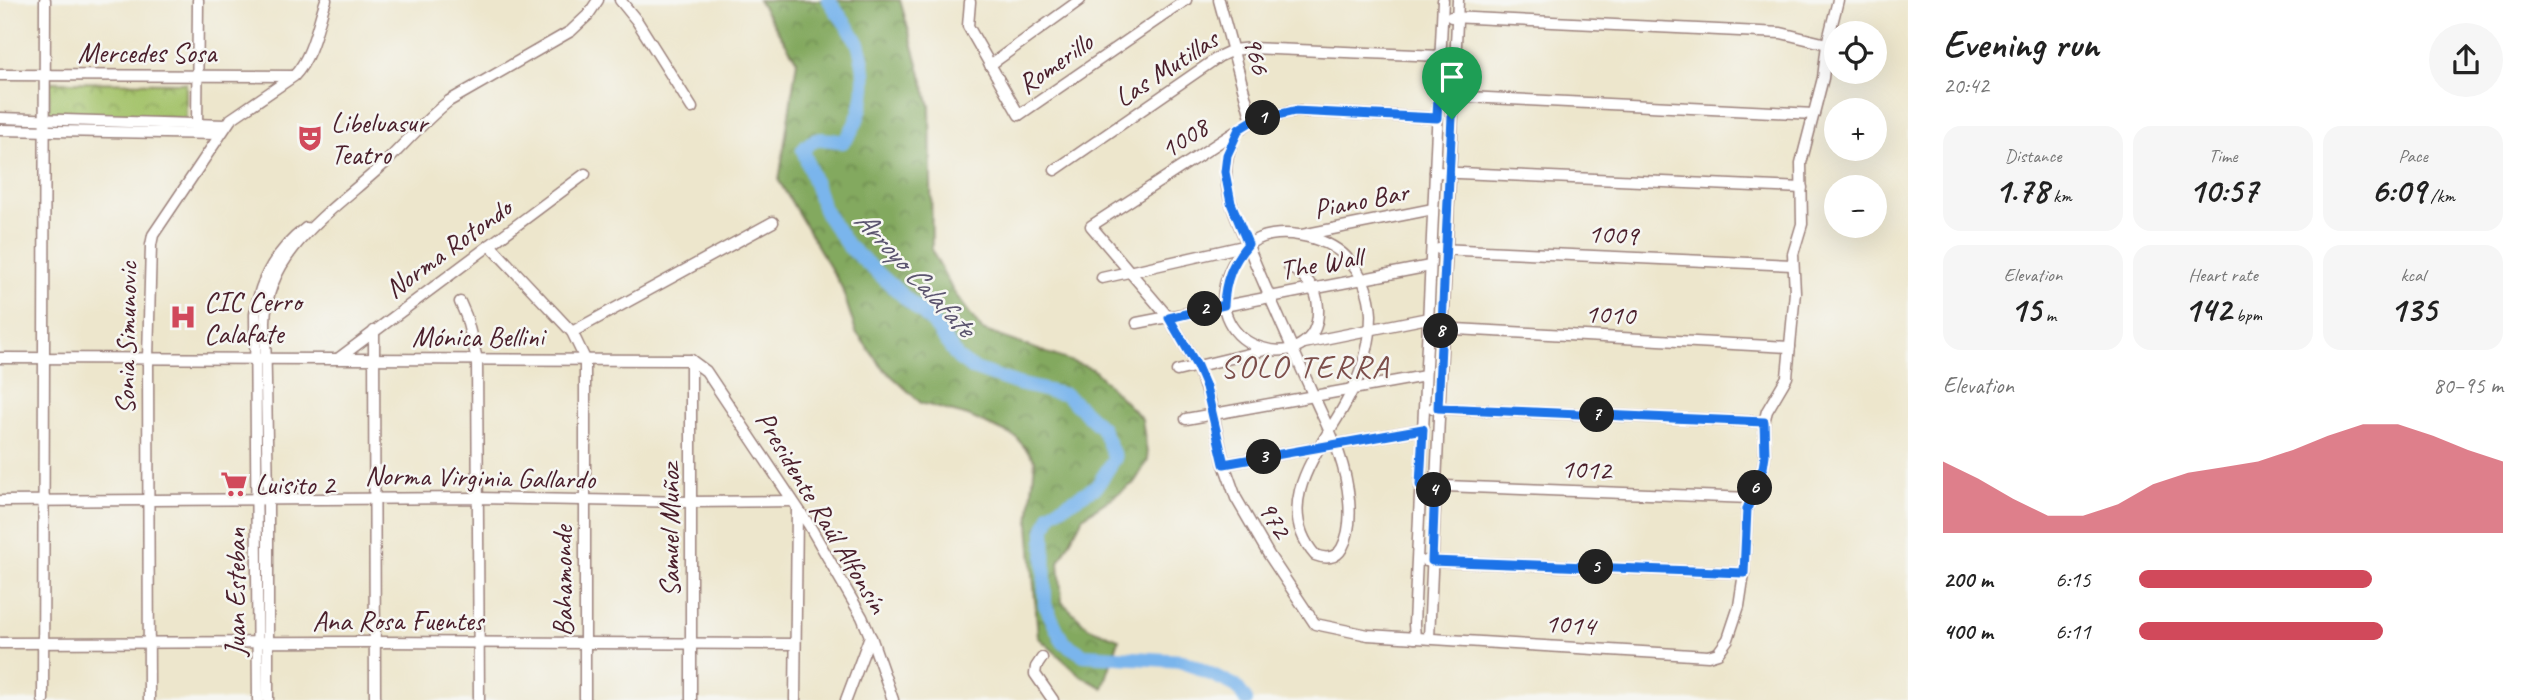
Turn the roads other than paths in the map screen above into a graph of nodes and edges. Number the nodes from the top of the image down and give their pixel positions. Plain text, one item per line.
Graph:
1 (45, 0) edge
2 (198, 0) edge
3 (326, 0) edge
4 (598, 0) edge
5 (620, 0) edge
6 (1080, 0) edge
7 (1186, 0) edge
8 (1219, 0) edge
9 (1443, 0) edge
10 (1458, 0) edge
11 (1838, 0) edge
12 (970, 1) edge
13 (1443, 17) junction
14 (1457, 18) junction
15 (1833, 21) edge
16 (1824, 43) edge
17 (1233, 50) junction
18 (1440, 56) junction
19 (990, 65) junction
20 (1824, 70) edge
21 (198, 74) junction
22 (0, 75) edge
23 (45, 75) junction
24 (294, 76) junction
25 (1438, 95) junction
26 (1453, 96) junction
27 (692, 108) dead end
28 (1814, 114) junction
29 (0, 118) edge
30 (1437, 118) junction
31 (45, 119) junction
32 (1252, 121) junction
33 (197, 128) junction
34 (222, 129) junction
35 (1239, 129) junction
36 (0, 130) edge
37 (46, 131) junction
38 (1055, 170) dead end
39 (1435, 173) junction
40 (1450, 173) junction
41 (584, 174) dead end
42 (1802, 188) junction
43 (1433, 209) junction
44 (773, 222) dead end
45 (1091, 226) joint
46 (1298, 236) junction
47 (1248, 244) junction
48 (490, 245) junction
49 (1431, 248) junction
50 (1445, 249) junction
51 (1792, 265) junction
52 (1430, 266) junction
53 (1289, 267) dead end
54 (1129, 270) junction
55 (1102, 278) dead end
56 (1362, 278) junction
57 (1312, 287) junction
58 (1269, 295) junction
59 (460, 302) dead end
60 (1224, 305) junction
61 (1169, 318) junction
62 (1137, 323) dead end
63 (1428, 323) junction
64 (1441, 328) junction
65 (1370, 330) junction
66 (374, 331) junction
67 (572, 332) junction
68 (1304, 343) junction
69 (1790, 347) junction
70 (1293, 349) junction
71 (1266, 350) junction
72 (0, 358) edge
73 (43, 358) junction
74 (148, 358) junction
75 (259, 359) junction
76 (338, 359) junction
77 (374, 359) junction
78 (477, 359) junction
79 (585, 359) junction
80 (691, 360) junction
81 (1197, 366) junction
82 (1177, 371) dead end
83 (1425, 376) junction
84 (1353, 388) junction
85 (1313, 395) junction
86 (1424, 407) junction
87 (1438, 408) junction
88 (1213, 415) junction
89 (1186, 419) dead end
90 (1764, 422) junction
91 (1423, 429) junction
92 (1329, 431) junction
93 (1335, 444) junction
94 (1319, 447) junction
95 (1224, 464) junction
96 (1420, 485) junction
97 (1435, 485) junction
98 (478, 498) junction
99 (1750, 498) junction
100 (375, 499) junction
101 (262, 500) junction
102 (0, 501) edge
103 (585, 501) junction
104 (43, 502) junction
105 (149, 502) junction
106 (691, 502) junction
107 (794, 505) junction
108 (1417, 560) junction
109 (1432, 561) junction
110 (1744, 573) junction
111 (870, 636) junction
112 (1415, 638) junction
113 (1429, 638) junction
114 (263, 642) junction
115 (374, 642) junction
116 (0, 643) edge
117 (149, 643) junction
118 (480, 643) junction
119 (585, 643) junction
120 (43, 644) junction
121 (691, 644) junction
122 (795, 644) junction
123 (1042, 658) dead end
124 (43, 700) edge
125 (149, 700) edge
126 (258, 700) edge
127 (268, 700) edge
128 (374, 700) edge
129 (479, 700) edge
130 (586, 700) edge
131 (691, 700) edge
132 (795, 700) edge
133 (846, 700) edge
134 (893, 700) edge
135 (1053, 700) edge

1 - 23 street
2 - 21 street
3 - 24 street, Sonia Simunovic
4 - 75 street, Juan Esteban
5 - 27 street
6 - 19 street
7 - 19 street, Romerillo
8 - 17 street, 966
9 - 13 street
10 - 14 street
11 - 15 street
12 - 19 street
13 - 14 street
13 - 18 street
14 - 16 street
14 - 26 street
17 - 18 street, Las Mutillas
17 - 32 street, 966
17 - 38 street, Las Mutillas
18 - 25 street
20 - 28 street
21 - 23 street, Mercedes Sosa
21 - 24 street, Mercedes Sosa
21 - 33 street
22 - 23 street, Mercedes Sosa
23 - 31 street
24 - 34 street, Sonia Simunovic
25 - 26 street
25 - 30 street
26 - 28 street
26 - 40 street
28 - 42 street
29 - 31 street
30 - 32 street, 1008
30 - 39 street
31 - 33 street
31 - 37 street
32 - 35 street, 1008
33 - 34 street
33 - 37 street
34 - 74 street, Sonia Simunovic
35 - 45 street, 1008
35 - 47 street
36 - 37 street
37 - 73 street
39 - 40 street
39 - 43 street
40 - 42 street
40 - 50 street
41 - 48 street, Norma Rotondo
42 - 51 street
43 - 46 street, Piano Bar
43 - 49 street
44 - 67 street
45 - 54 street, 972
46 - 47 street
46 - 56 street
47 - 54 street
47 - 58 street
47 - 60 street
48 - 66 street, Norma Rotondo
48 - 67 street, Bahamonde
49 - 50 street, 1009
49 - 52 street
50 - 51 street, 1009
50 - 64 street
51 - 69 street
52 - 56 street, The Wall
52 - 63 street
53 - 57 street
54 - 55 street
54 - 61 street, 972
56 - 57 street, The Wall
56 - 65 street
57 - 58 street, The Wall
57 - 68 street
58 - 60 street, The Wall
58 - 70 street
59 - 78 street
60 - 61 street, The Wall
60 - 71 street
61 - 62 street, The Wall
61 - 81 street, 972
63 - 64 street, 1010
63 - 65 street, 1010
63 - 83 street
64 - 69 street, 1010
64 - 87 street
65 - 68 street, 1010
65 - 84 street
66 - 76 street, Norma Rotondo
66 - 77 street
67 - 79 street, Bahamonde
68 - 70 street, 1010
69 - 90 street
70 - 71 street
70 - 85 street
71 - 81 street
72 - 73 street, Mónica Bellini
73 - 74 street, Mónica Bellini
73 - 104 street
74 - 75 street, Mónica Bellini
74 - 105 street, Sonia Simunovic
75 - 76 street, Mónica Bellini
75 - 101 street, Juan Esteban
76 - 77 street, Mónica Bellini
77 - 78 street, Mónica Bellini
77 - 100 street
78 - 79 street, Mónica Bellini
78 - 98 street
79 - 80 street, Mónica Bellini
79 - 103 street, Bahamonde
80 - 106 street, Samuel Muñoz
80 - 107 street, Presidente Raúl Alfonsín
81 - 82 street
81 - 88 street, 972
83 - 84 street
83 - 86 street
84 - 85 street
84 - 92 street
85 - 88 street
85 - 92 street
86 - 87 street
86 - 91 street
87 - 90 street
87 - 97 street
88 - 89 street
88 - 95 street, 972
90 - 99 street
91 - 93 street
91 - 96 street
92 - 93 street
92 - 94 street
93 - 94 street
93 - 94 street
94 - 95 street
95 - 112 street, 972
96 - 97 street, 1012
96 - 108 street
97 - 99 street, 1012
97 - 109 street
98 - 100 street, Norma Virginia Gallardo
98 - 103 street, Norma Virginia Gallardo
98 - 118 street
99 - 110 street
100 - 101 street, Norma Virginia Gallardo
100 - 115 street
101 - 105 street, Norma Virginia Gallardo
101 - 114 street, Juan Esteban
102 - 104 street, Norma Virginia Gallardo
103 - 106 street, Norma Virginia Gallardo
103 - 119 street, Bahamonde
104 - 105 street, Norma Virginia Gallardo
104 - 120 street
105 - 117 street, Sonia Simunovic
106 - 107 street, Norma Virginia Gallardo
106 - 121 street, Samuel Muñoz
107 - 111 street, Presidente Raúl Alfonsín
107 - 122 street
108 - 109 street
108 - 112 street
109 - 110 street
109 - 113 street
110 - 113 street, 1014
111 - 133 street, Presidente Raúl Alfonsín
111 - 134 street
112 - 113 street, 972
114 - 115 street, Ana Rosa Fuentes
114 - 117 street, Ana Rosa Fuentes
114 - 126 street, Juan Esteban
114 - 127 street, Juan Esteban
115 - 118 street, Ana Rosa Fuentes
115 - 128 street
116 - 120 street, Ana Rosa Fuentes
117 - 120 street, Ana Rosa Fuentes
117 - 125 street, Sonia Simunovic
118 - 119 street, Ana Rosa Fuentes
118 - 129 street
119 - 121 street, Ana Rosa Fuentes
119 - 130 street, Bahamonde
120 - 124 street
121 - 122 street, Ana Rosa Fuentes
121 - 131 street, Samuel Muñoz
122 - 132 street
123 - 135 street

